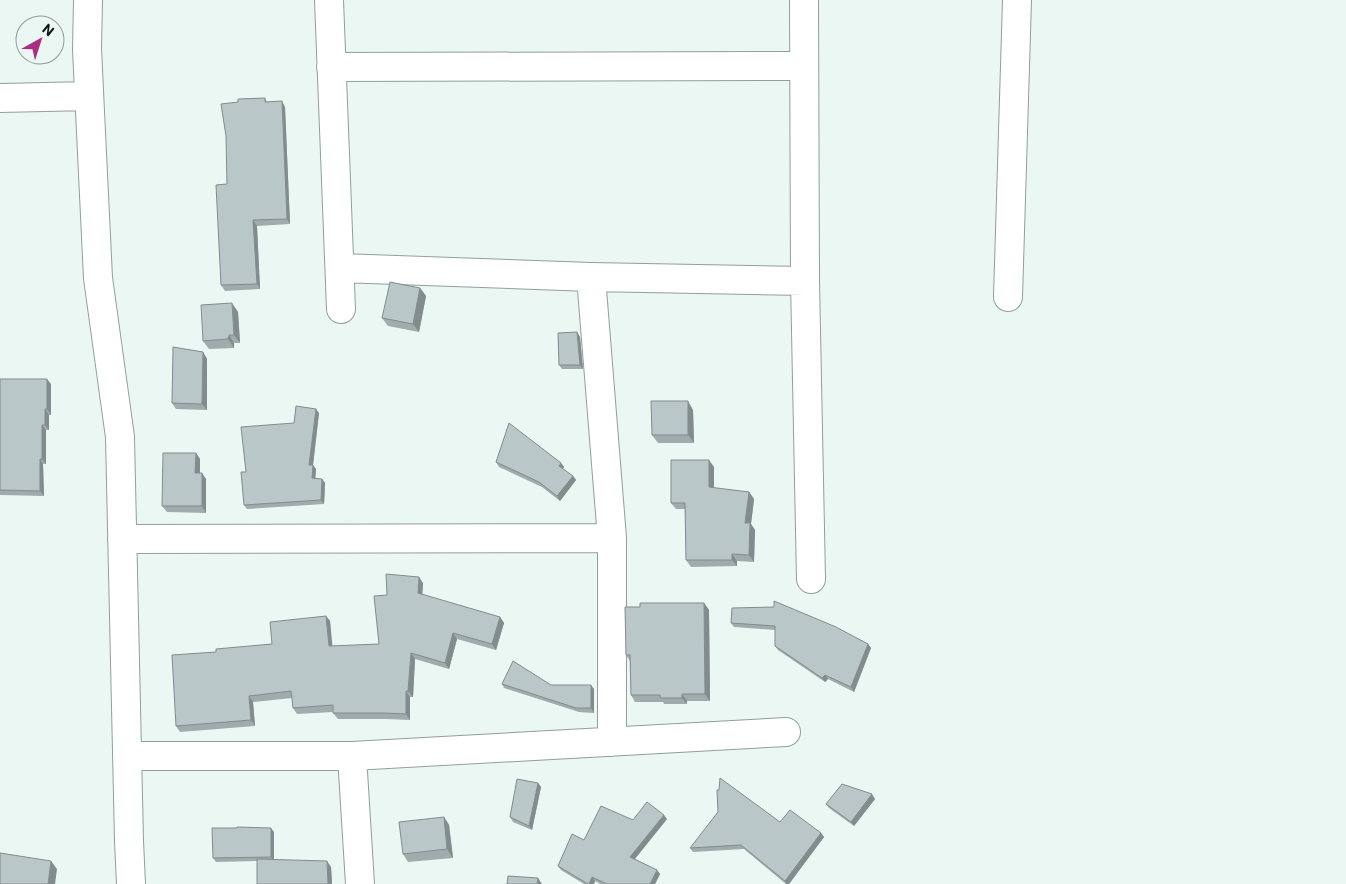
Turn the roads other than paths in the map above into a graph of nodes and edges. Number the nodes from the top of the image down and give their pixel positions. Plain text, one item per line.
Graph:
1 (88, 0) edge
2 (329, 0) edge
3 (804, 0) edge
4 (1017, 0) edge
5 (804, 66) junction
6 (331, 67) junction
7 (89, 96) junction
8 (0, 98) edge
9 (340, 268) junction
10 (591, 277) junction
11 (805, 281) junction
12 (1008, 297) dead end
13 (342, 309) dead end
14 (612, 538) junction
15 (122, 539) junction
16 (811, 579) dead end
17 (786, 732) dead end
18 (612, 742) junction
19 (127, 756) junction
20 (352, 756) junction
21 (131, 884) edge
22 (360, 884) edge

1 - 7 street
2 - 6 street
3 - 5 street
4 - 12 street
5 - 6 street
5 - 11 street
6 - 9 street
7 - 8 street
7 - 15 street
9 - 10 street
9 - 13 street
10 - 11 street
10 - 14 street
11 - 16 street
14 - 15 street
14 - 18 street
15 - 19 street
17 - 18 street
18 - 20 street
19 - 20 street
19 - 21 street
20 - 22 street

